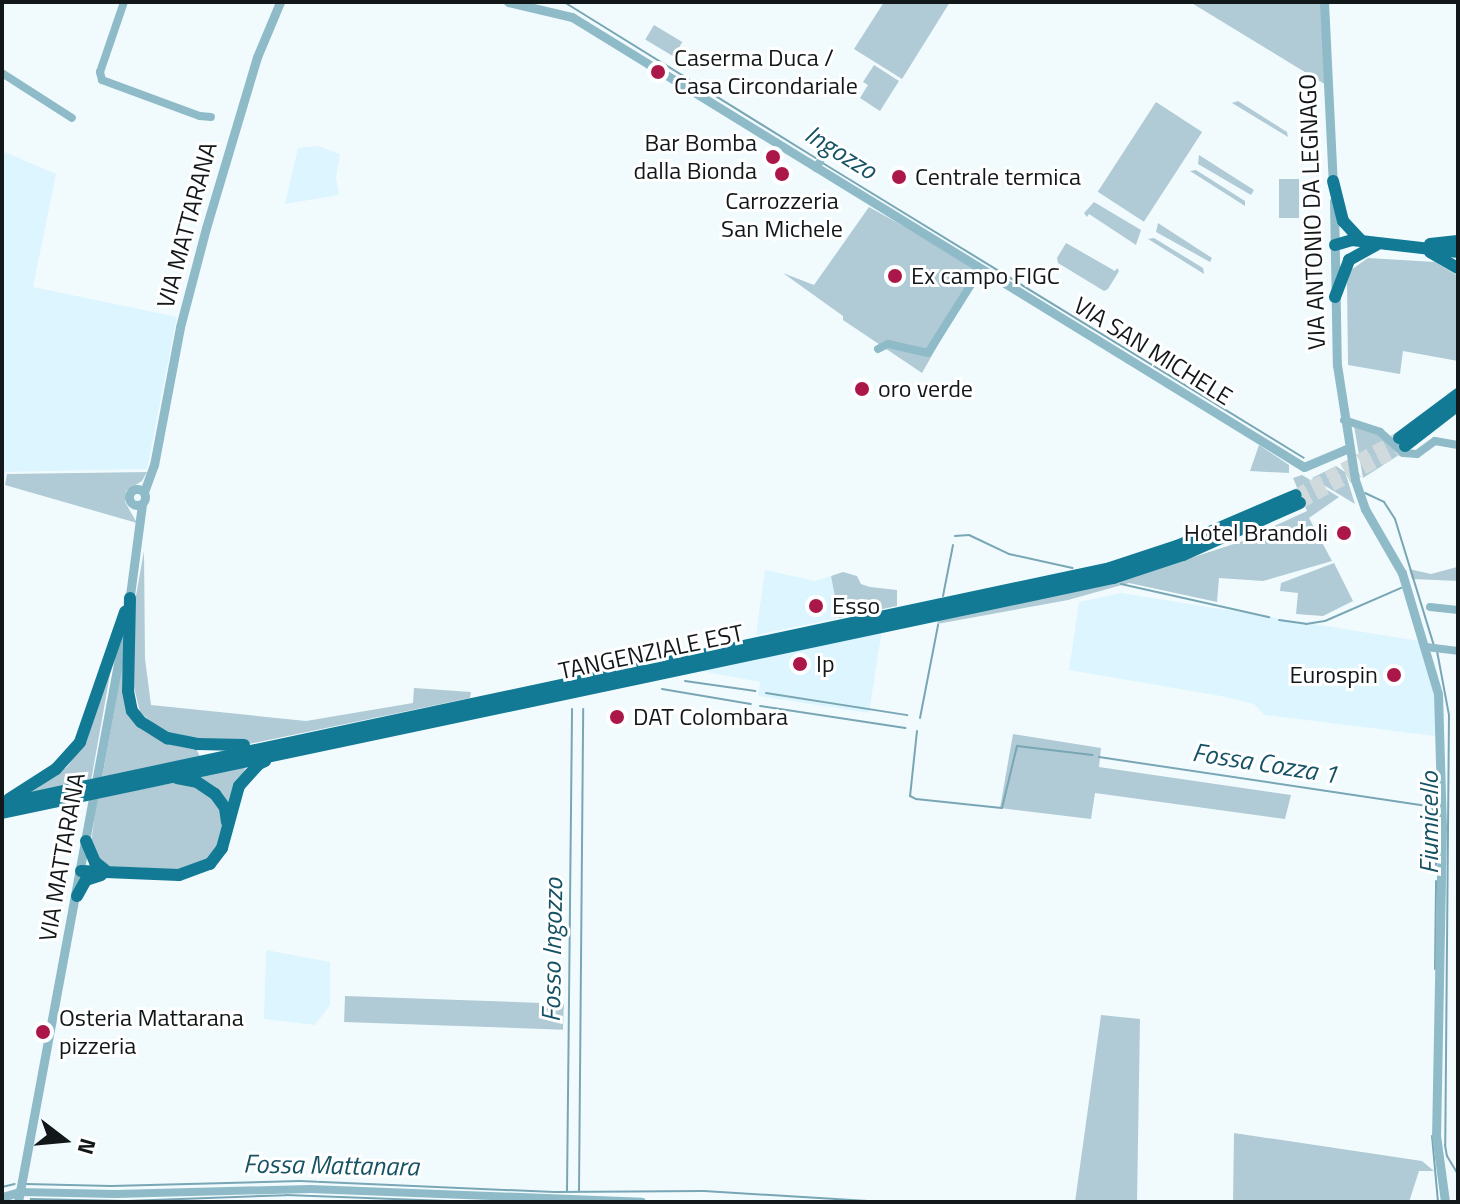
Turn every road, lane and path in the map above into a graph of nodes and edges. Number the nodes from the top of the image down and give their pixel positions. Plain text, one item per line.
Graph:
1 (124, 2) edge
2 (280, 2) edge
3 (508, 2) edge
4 (1324, 2) edge
5 (2, 73) edge
6 (211, 117) dead end
7 (72, 118) dead end
8 (829, 146) dead end
9 (819, 163) junction
10 (1333, 181) junction
11 (1458, 241) edge
12 (1335, 245) junction
13 (1416, 246) junction
14 (1360, 247) junction
15 (1458, 252) edge
16 (1458, 268) edge
17 (981, 269) junction
18 (1335, 297) junction
19 (878, 349) dead end
20 (1458, 387) edge
21 (1458, 394) edge
22 (1458, 405) edge
23 (1344, 420) junction
24 (1417, 426) junction
25 (1458, 445) edge
26 (1349, 448) junction
27 (139, 491) junction
28 (137, 504) junction
29 (130, 598) junction
30 (1430, 607) dead end
31 (1458, 610) edge
32 (1432, 646) junction
33 (1458, 651) edge
34 (293, 741) junction
35 (315, 747) junction
36 (170, 777) junction
37 (2, 804) edge
38 (2, 813) edge
39 (228, 827) junction
40 (86, 841) junction
41 (112, 872) junction
42 (87, 874) junction
43 (77, 896) joint
44 (2, 1197) edge
45 (18, 1197) edge
46 (637, 1202) edge
47 (1445, 1202) edge

1 - 6 street
2 - 27 street, VIA MATTARANA
3 - 9 street, VIA SAN MICHELE
4 - 10 street, VIA ANTONIO DA LEGNAGO
5 - 7 street
8 - 9 street
9 - 17 street, VIA SAN MICHELE
10 - 12 street, VIA ANTONIO DA LEGNAGO
10 - 14 highway
11 - 13 highway
12 - 14 highway
12 - 18 street, VIA ANTONIO DA LEGNAGO
13 - 14 highway
13 - 15 highway
13 - 16 highway
14 - 18 highway
17 - 19 street
17 - 26 street, VIA SAN MICHELE
18 - 23 street, VIA ANTONIO DA LEGNAGO
20 - 24 highway
21 - 24 highway
22 - 24 highway
23 - 25 street
23 - 26 street, VIA ANTONIO DA LEGNAGO
26 - 32 street, VIA ANTONIO DA LEGNAGO
27 - 28 street
27 - 28 street
28 - 29 street, VIA MATTARANA
29 - 34 highway
29 - 37 highway
29 - 40 street, VIA MATTARANA
30 - 31 street
32 - 33 street
32 - 47 street, VIA ANTONIO DA LEGNAGO
34 - 35 highway, TANGENZIALE EST
34 - 37 highway, TANGENZIALE EST
35 - 36 highway, TANGENZIALE EST
35 - 39 highway
36 - 38 highway, TANGENZIALE EST
36 - 39 highway
39 - 41 highway
40 - 41 highway
40 - 42 street, VIA MATTARANA
41 - 42 highway
42 - 43 highway
43 - 45 street, VIA MATTARANA
44 - 45 street
45 - 46 street

